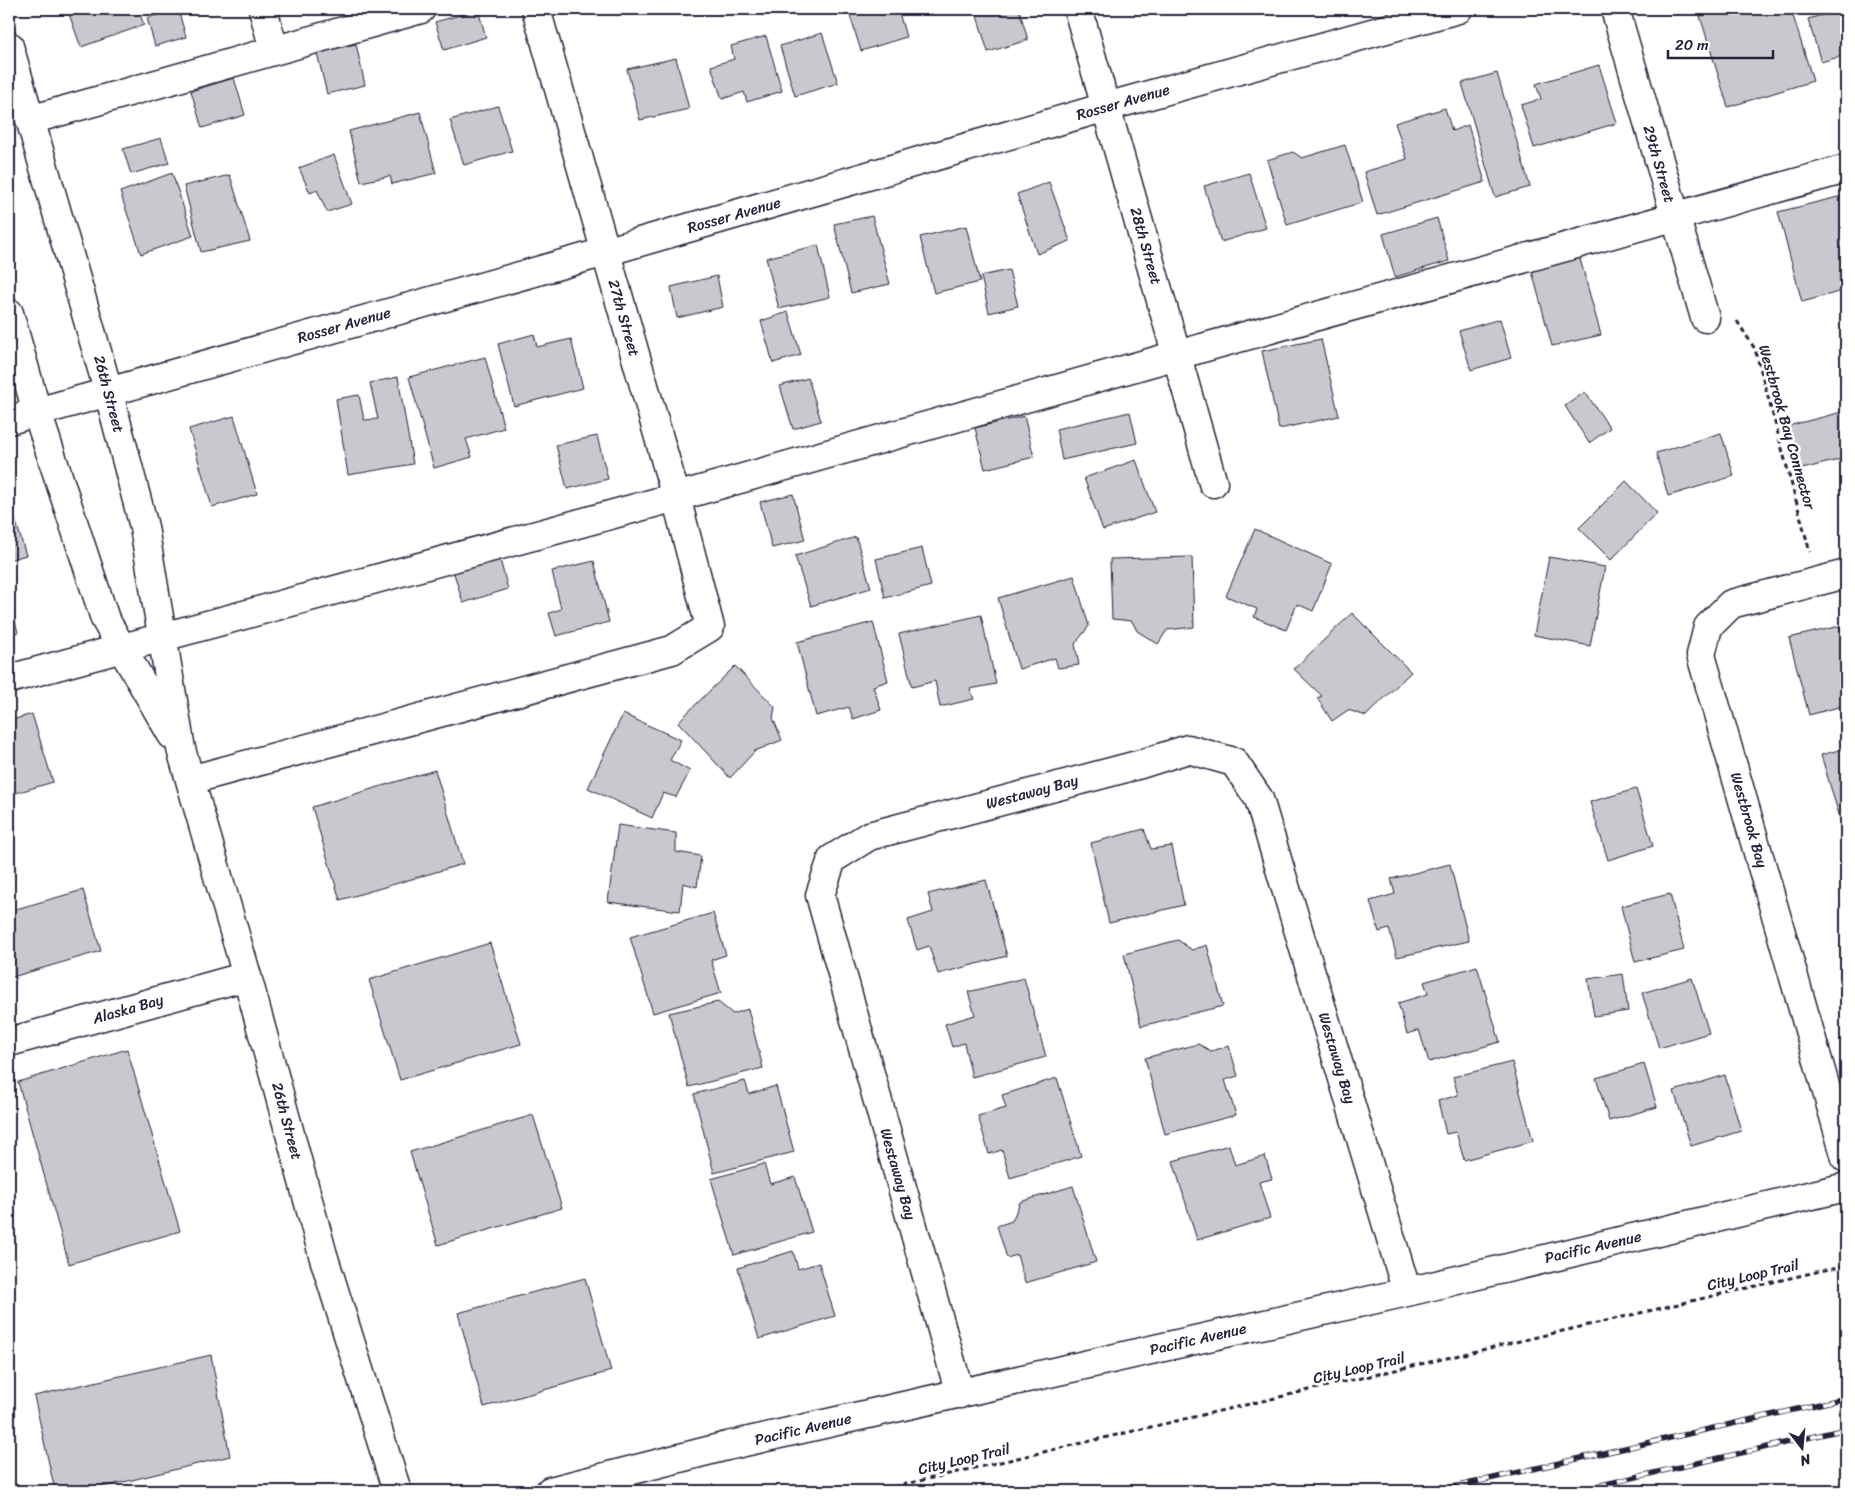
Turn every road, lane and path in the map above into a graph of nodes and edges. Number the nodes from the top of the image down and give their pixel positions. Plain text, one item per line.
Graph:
1 (263, 9) edge
2 (421, 9) edge
3 (536, 9) edge
4 (1078, 9) edge
5 (1458, 9) edge
6 (1615, 9) edge
7 (9, 46) edge
8 (274, 50) junction
9 (1106, 107) junction
10 (30, 120) junction
11 (1846, 169) edge
12 (1675, 218) junction
13 (605, 252) junction
14 (9, 313) edge
15 (1705, 318) joint
16 (1177, 355) junction
17 (108, 390) junction
18 (37, 412) junction
19 (9, 420) edge
20 (1213, 483) dead end
21 (676, 497) junction
22 (1846, 574) edge
23 (1818, 581) junction
24 (162, 637) junction
25 (121, 648) junction
26 (9, 679) edge
27 (180, 749) junction
28 (190, 780) junction
29 (247, 976) junction
30 (9, 1042) edge
31 (1846, 1158) edge
32 (1846, 1187) edge
33 (1846, 1265) edge
34 (1408, 1292) junction
35 (960, 1394) junction
36 (397, 1491) edge
37 (550, 1491) edge
38 (876, 1491) edge

1 - 8 street
2 - 8 street
3 - 13 street, 27th Street
4 - 9 street, 28th Street
5 - 9 street, Rosser Avenue
6 - 12 street, 29th Street
7 - 10 street, 26th Street
8 - 10 street
9 - 13 street, Rosser Avenue
9 - 16 street, 28th Street
10 - 17 street, 26th Street
11 - 12 street
12 - 15 street, 29th Street
12 - 16 street
13 - 17 street, Rosser Avenue
13 - 21 street, 27th Street
14 - 18 street, 26th Street
15 - 23 path, Westbrook Bay Connector
16 - 20 street, 28th Street
16 - 21 street
17 - 18 street, Rosser Avenue
17 - 24 street, 26th Street
18 - 19 street, Rosser Avenue
18 - 25 street, 26th Street
21 - 24 street
21 - 28 street, 27th Street
22 - 23 street, Westbrook Bay
23 - 31 street, Westbrook Bay
24 - 25 street
24 - 27 street, 26th Street
25 - 26 street
25 - 27 street, 26th Street
27 - 28 street, 26th Street
28 - 29 street, 26th Street
29 - 30 street, Alaska Bay
29 - 36 street, 26th Street
32 - 34 street, Pacific Avenue
33 - 38 path, City Loop Trail
34 - 35 street, Pacific Avenue
34 - 35 street, Westaway Bay
35 - 37 street, Pacific Avenue

